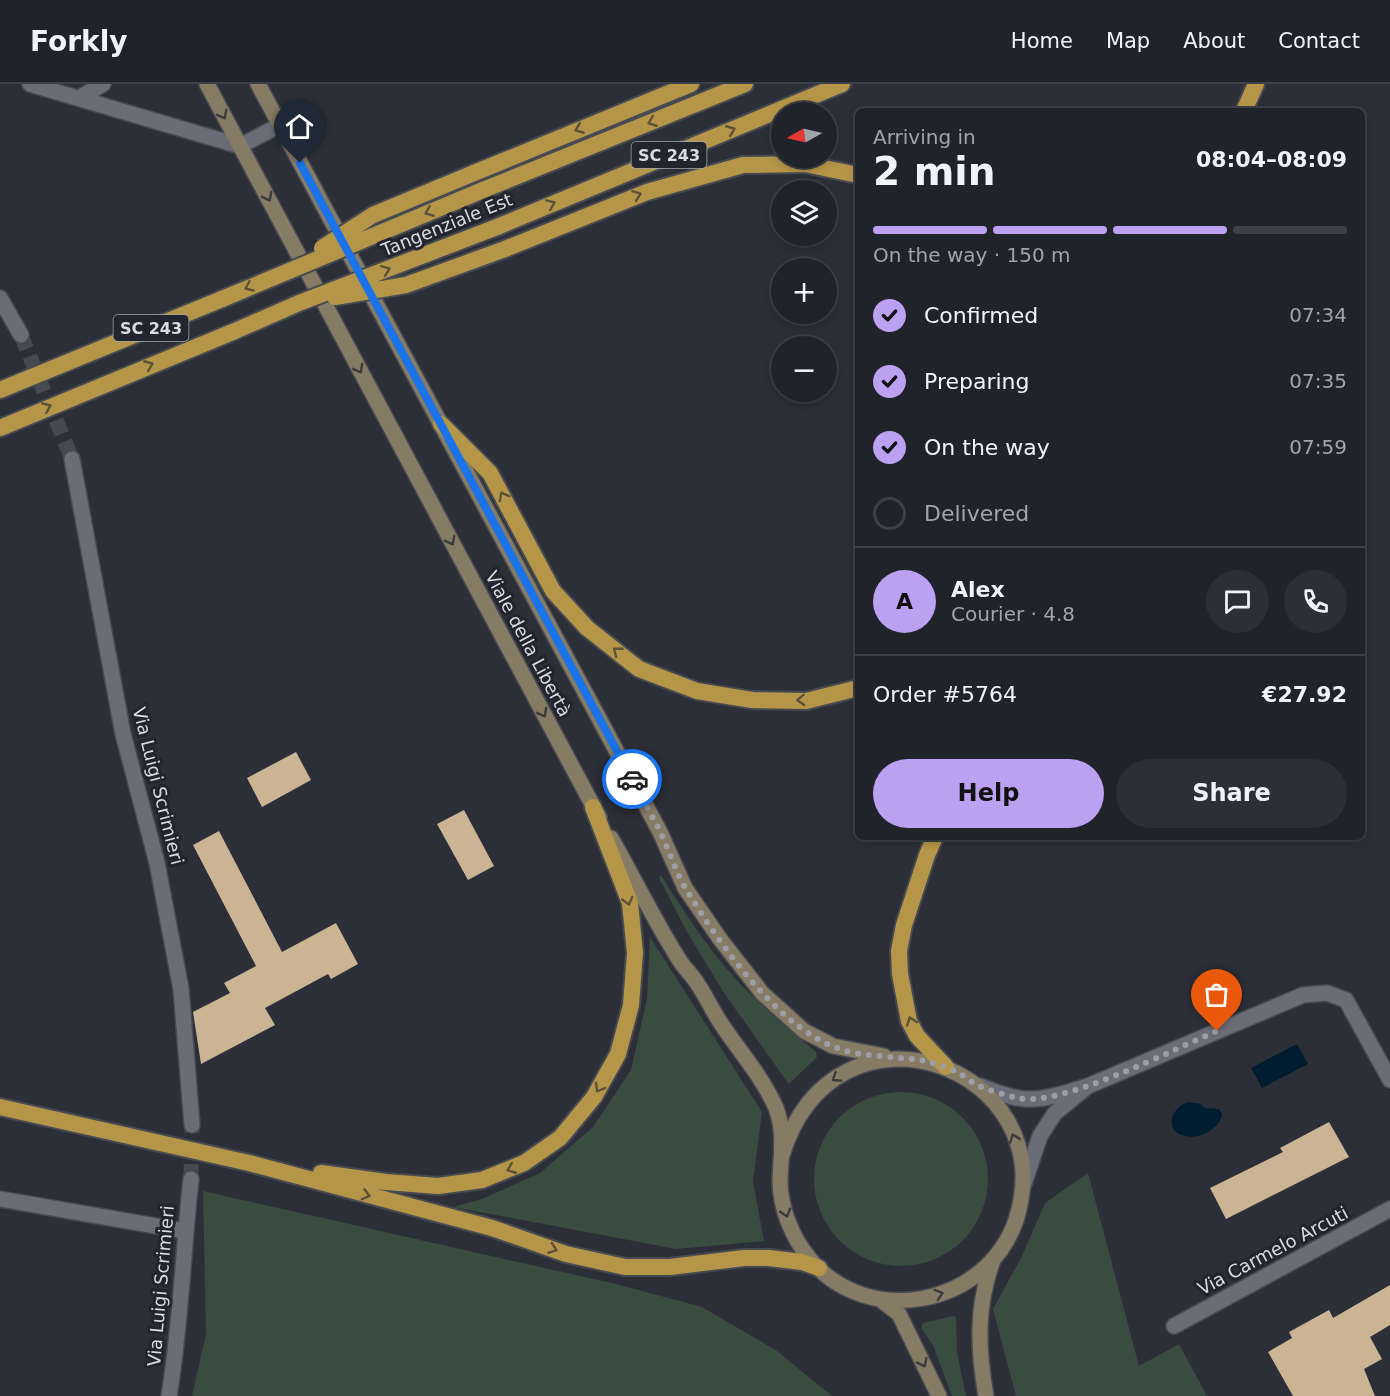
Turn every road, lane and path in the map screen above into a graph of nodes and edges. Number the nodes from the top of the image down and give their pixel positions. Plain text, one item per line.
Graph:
1 (30, 84) edge
2 (104, 84) edge
3 (207, 84) edge
4 (258, 84) edge
5 (692, 84) edge
6 (745, 84) edge
7 (842, 84) edge
8 (1256, 84) edge
9 (79, 98) junction
10 (1245, 108) edge
11 (280, 125) junction
12 (240, 146) junction
13 (855, 174) edge
14 (285, 271) junction
15 (0, 298) edge
16 (299, 303) junction
17 (21, 335) tunnel mouth
18 (0, 390) edge
19 (441, 424) junction
20 (0, 428) edge
21 (72, 459) tunnel mouth
22 (855, 689) edge
23 (593, 807) junction
24 (934, 840) edge
25 (897, 1059) junction
26 (946, 1067) junction
27 (1390, 1080) edge
28 (977, 1085) junction
29 (1088, 1086) junction
30 (0, 1107) edge
31 (192, 1125) tunnel mouth
32 (782, 1155) junction
33 (249, 1163) junction
34 (191, 1179) tunnel mouth
35 (1021, 1196) junction
36 (0, 1199) edge
37 (1390, 1209) edge
38 (185, 1231) junction
39 (994, 1257) junction
40 (819, 1268) junction
41 (881, 1300) junction
42 (1174, 1326) dead end
43 (169, 1396) edge
44 (939, 1396) edge
45 (986, 1396) edge

1 - 9 street
2 - 9 street
3 -> 12 main road, Viale della Libertà
4 - 11 main road, Viale della Libertà
5 -> 14 highway, bridge
6 -> 14 highway, Tangenziale Est / SC 243, bridge
16 -> 7 highway, Tangenziale Est / SC 243, bridge
8 - 10 highway
9 - 12 street
11 - 12 street
11 - 19 main road, Viale della Libertà
12 -> 23 main road, Viale della Libertà
16 -> 13 highway, bridge
14 -> 18 highway, Tangenziale Est / SC 243, bridge
15 - 17 street
20 -> 16 highway, Tangenziale Est / SC 243, bridge
22 -> 19 highway
19 - 25 main road, Viale della Libertà
21 - 31 street, Via Luigi Scrimieri
23 - 32 main road, Viale della Libertà
23 -> 33 highway
26 -> 24 highway
25 - 26 main road, Viale della Libertà
25 -> 32 main road, Viale della Libertà
26 - 28 main road, Viale della Libertà
27 - 29 street
28 - 29 street
35 -> 28 main road, Viale della Libertà
29 - 35 street
30 - 33 highway
32 -> 40 main road, Viale della Libertà
33 -> 40 highway
34 - 38 street, Via Luigi Scrimieri
35 - 39 main road, Viale della Libertà
36 - 38 street
37 - 42 street, Via Carmelo Arcuti
38 - 43 street, Via Luigi Scrimieri
41 -> 39 main road, Viale della Libertà
39 - 45 main road, Viale della Libertà
40 - 41 main road, Viale della Libertà
41 -> 44 main road, Viale della Libertà

